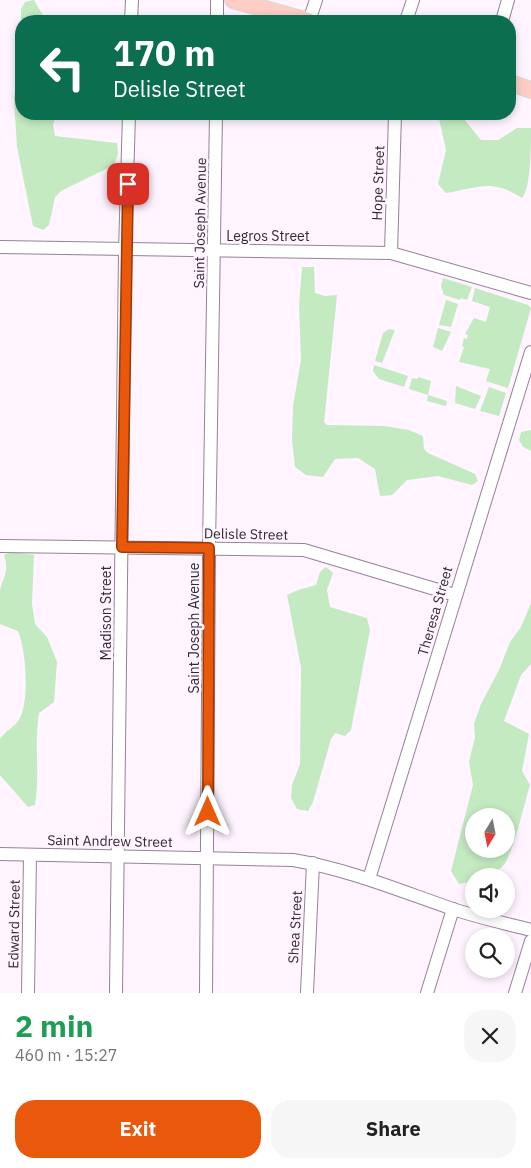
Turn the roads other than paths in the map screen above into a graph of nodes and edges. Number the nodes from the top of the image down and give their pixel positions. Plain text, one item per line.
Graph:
1 (132, 0) edge
2 (217, 0) edge
3 (233, 0) edge
4 (316, 0) edge
5 (413, 0) edge
6 (508, 0) edge
7 (132, 15) edge
8 (217, 15) edge
9 (287, 15) edge
10 (311, 15) edge
11 (408, 15) edge
12 (504, 15) edge
13 (516, 85) edge
14 (531, 90) edge
15 (129, 120) edge
16 (216, 120) edge
17 (396, 120) edge
18 (0, 247) edge
19 (216, 250) junction
20 (125, 251) junction
21 (391, 253) junction
22 (531, 293) edge
23 (531, 352) edge
24 (0, 546) edge
25 (122, 547) junction
26 (209, 548) junction
27 (455, 595) junction
28 (0, 854) edge
29 (30, 855) junction
30 (118, 856) junction
31 (208, 858) junction
32 (313, 863) junction
33 (369, 880) junction
34 (453, 909) junction
35 (531, 930) edge
36 (531, 941) edge
37 (28, 993) edge
38 (116, 993) edge
39 (206, 993) edge
40 (307, 993) edge
41 (427, 993) edge
42 (515, 993) edge

1 - 7 street
2 - 8 street
3 - 9 main road
4 - 10 street
5 - 11 street
6 - 12 street
13 - 14 main road
15 - 20 street, Madison Street
16 - 19 street, Saint Joseph Avenue
17 - 21 street, Hope Street
18 - 20 street, Legros Street
19 - 20 street, Legros Street
19 - 21 street, Legros Street
19 - 26 street, Saint Joseph Avenue
20 - 25 street, Madison Street
21 - 22 street, Legros Street
23 - 27 street, Theresa Street
24 - 25 street, Delisle Street
25 - 26 street, Delisle Street
25 - 30 street, Madison Street
26 - 27 street, Delisle Street
26 - 31 street, Saint Joseph Avenue
27 - 33 street, Theresa Street
28 - 29 street, Saint Andrew Street
29 - 30 street, Saint Andrew Street
29 - 37 street, Edward Street
30 - 31 street, Saint Andrew Street
30 - 38 street, Madison Street
31 - 32 street, Saint Andrew Street
31 - 39 street, Saint Joseph Avenue
32 - 33 street, Saint Andrew Street
32 - 40 street, Shea Street
33 - 34 street, Saint Andrew Street
34 - 35 street, Saint Andrew Street
34 - 41 street
36 - 42 street

